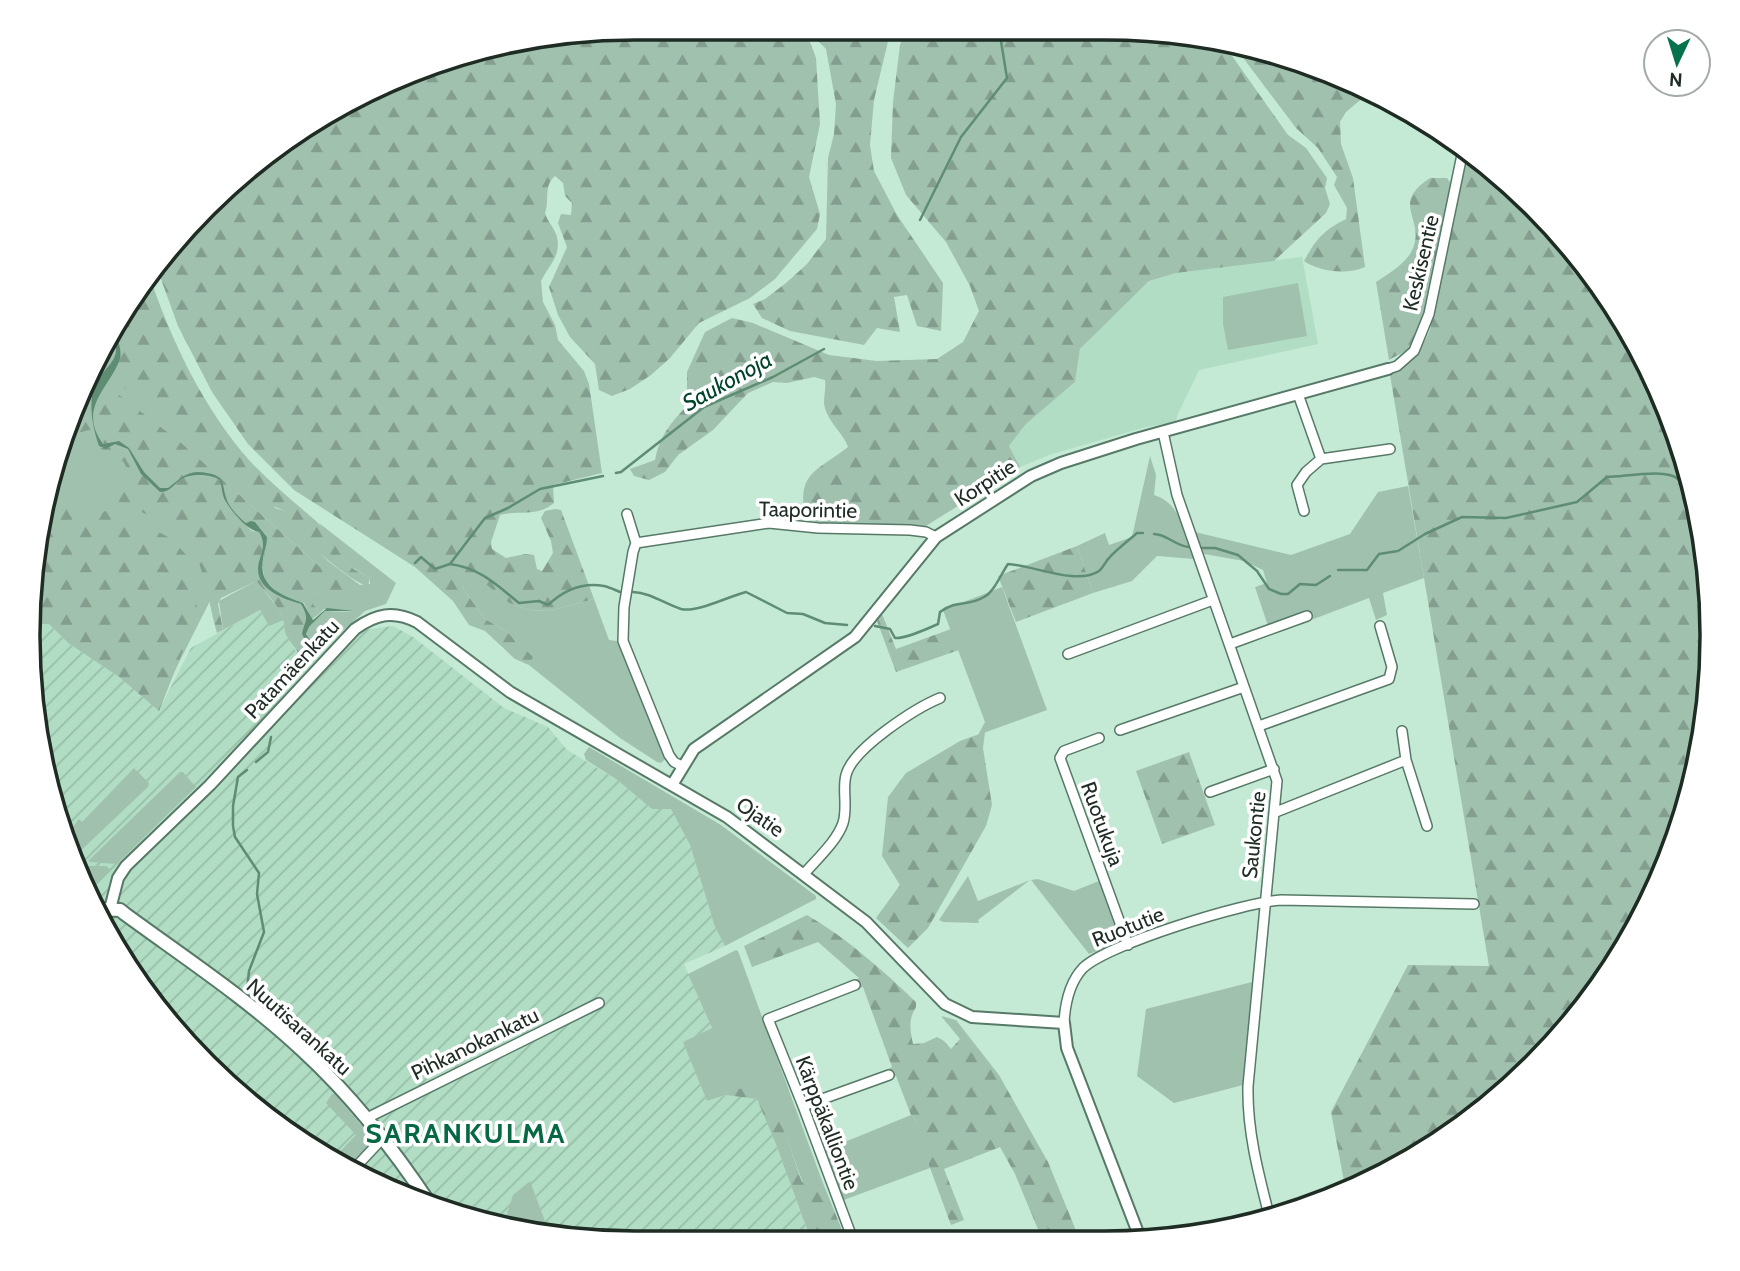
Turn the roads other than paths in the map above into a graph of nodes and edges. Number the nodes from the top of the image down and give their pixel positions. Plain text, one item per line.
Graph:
1 (1461, 159) edge
2 (1388, 369) joint
3 (1298, 394) junction
4 (1163, 432) junction
5 (1390, 449) dead end
6 (1321, 459) junction
7 (1304, 511) dead end
8 (627, 514) dead end
9 (936, 537) junction
10 (636, 543) junction
11 (1213, 600) junction
12 (1307, 616) dead end
13 (1380, 626) dead end
14 (1230, 644) junction
15 (1068, 654) dead end
16 (1244, 687) junction
17 (940, 698) dead end
18 (1259, 726) junction
19 (1120, 730) dead end
20 (1402, 731) dead end
21 (1099, 738) dead end
22 (1406, 761) junction
23 (682, 766) junction
24 (1274, 769) junction
25 (672, 785) junction
26 (1210, 792) dead end
27 (1276, 811) junction
28 (1427, 826) dead end
29 (804, 874) junction
30 (1265, 901) junction
31 (1474, 904) dead end
32 (106, 906) edge
33 (108, 910) edge
34 (1128, 945) junction
35 (855, 985) dead end
36 (599, 1003) dead end
37 (1064, 1023) junction
38 (889, 1075) dead end
39 (803, 1106) junction
40 (367, 1118) junction
41 (383, 1138) junction
42 (360, 1163) edge
43 (421, 1190) edge
44 (1267, 1208) edge
45 (1137, 1229) edge
46 (850, 1231) edge

1 - 2 street, Keskisentie
2 - 3 street, Korpitie
3 - 4 street, Korpitie
3 - 6 street
4 - 9 street, Korpitie
4 - 11 street, Saukontie
5 - 6 street
6 - 7 street
8 - 10 street
9 - 10 street, Taaporintie
9 - 23 street, Korpitie
10 - 23 street
11 - 14 street, Saukontie
11 - 15 street
12 - 14 street
13 - 18 street
14 - 16 street, Saukontie
16 - 18 street, Saukontie
16 - 19 street
17 - 29 street
18 - 24 street, Saukontie
20 - 22 street
21 - 34 street, Ruotukuja
22 - 27 street
22 - 28 street
23 - 25 street
24 - 26 street
24 - 27 street, Saukontie
25 - 29 street, Ojatie
25 - 32 street, Patamäenkatu
27 - 30 street, Saukontie
29 - 37 street, Ojatie
30 - 31 street, Ruotutie
30 - 34 street, Ruotutie
30 - 44 street, Saukontie
33 - 40 main road, Nuutisarankatu
34 - 37 street, Ruotutie
35 - 39 street, Kärppäkalliontie
36 - 40 street, Pihkanokankatu
37 - 45 street, Ruotutie
38 - 39 street
39 - 46 street, Kärppäkalliontie
40 - 41 main road, Nuutisarankatu
41 - 42 street
41 - 43 main road, Nuutisarankatu

